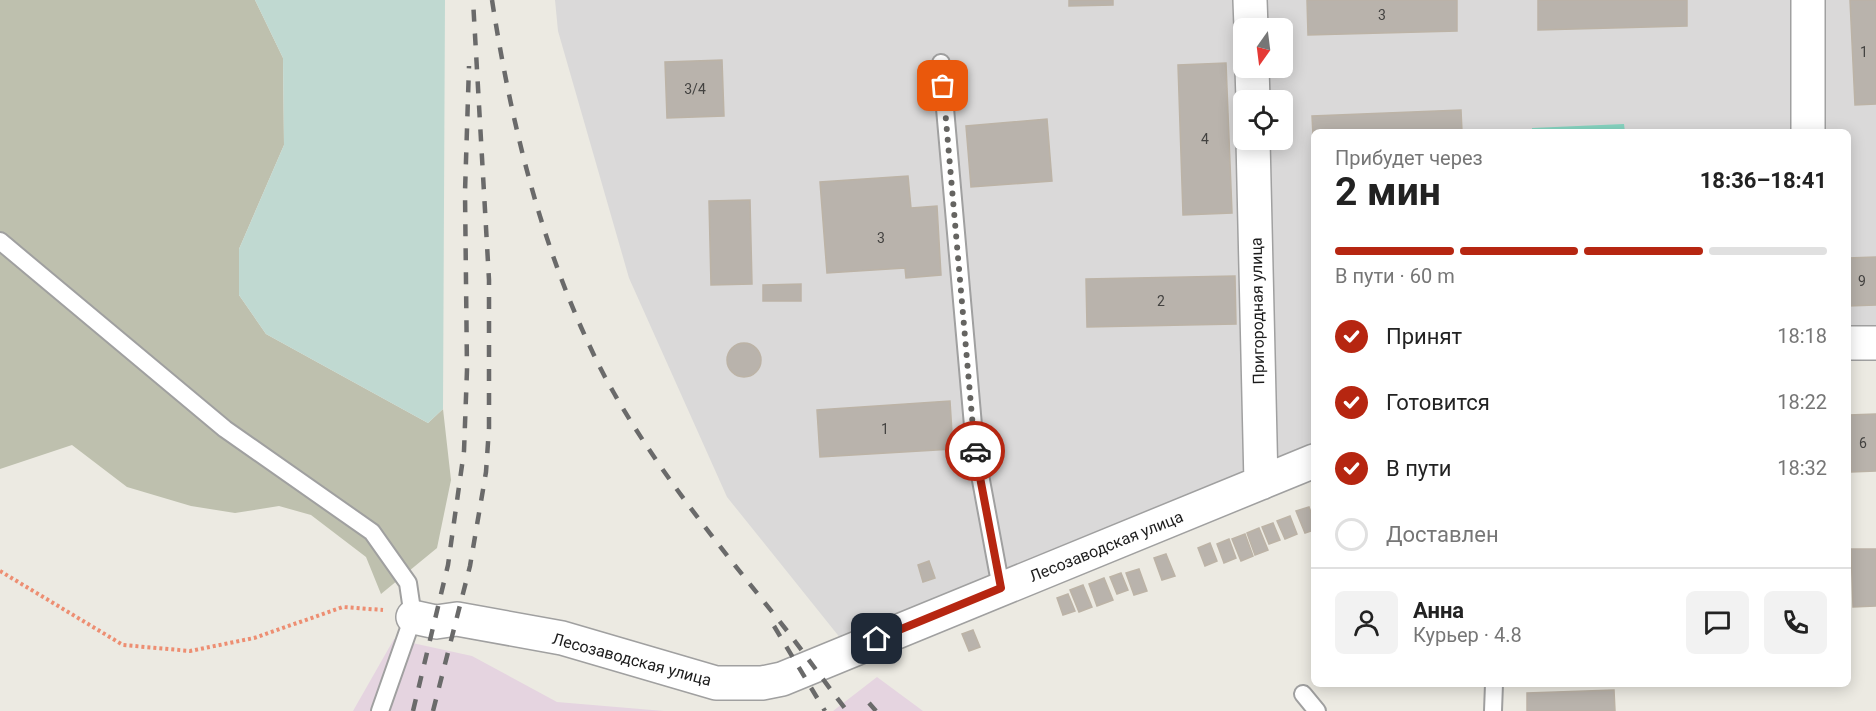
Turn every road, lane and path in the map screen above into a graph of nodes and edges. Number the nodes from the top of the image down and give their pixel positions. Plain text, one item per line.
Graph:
1 (1250, 0) edge
2 (1808, 0) edge
3 (1251, 18) edge
4 (941, 63) dead end
5 (1808, 129) edge
6 (1253, 150) edge
7 (0, 242) edge
8 (1851, 343) edge
9 (1876, 343) edge
10 (1311, 462) edge
11 (1261, 483) junction
12 (0, 571) edge
13 (1001, 588) junction
14 (413, 617) junction
15 (1494, 687) edge
16 (1303, 694) dead end
17 (380, 711) edge
18 (1317, 711) edge
19 (1494, 711) edge

1 - 3 street
2 - 5 street
4 - 13 lane
6 - 11 street, Пригородная улица
7 - 14 lane
8 - 9 street
10 - 11 street, Лесозаводская улица
11 - 13 street, Лесозаводская улица
12 - 14 path
13 - 14 street, Лесозаводская улица
14 - 17 lane
15 - 19 lane
16 - 18 lane

